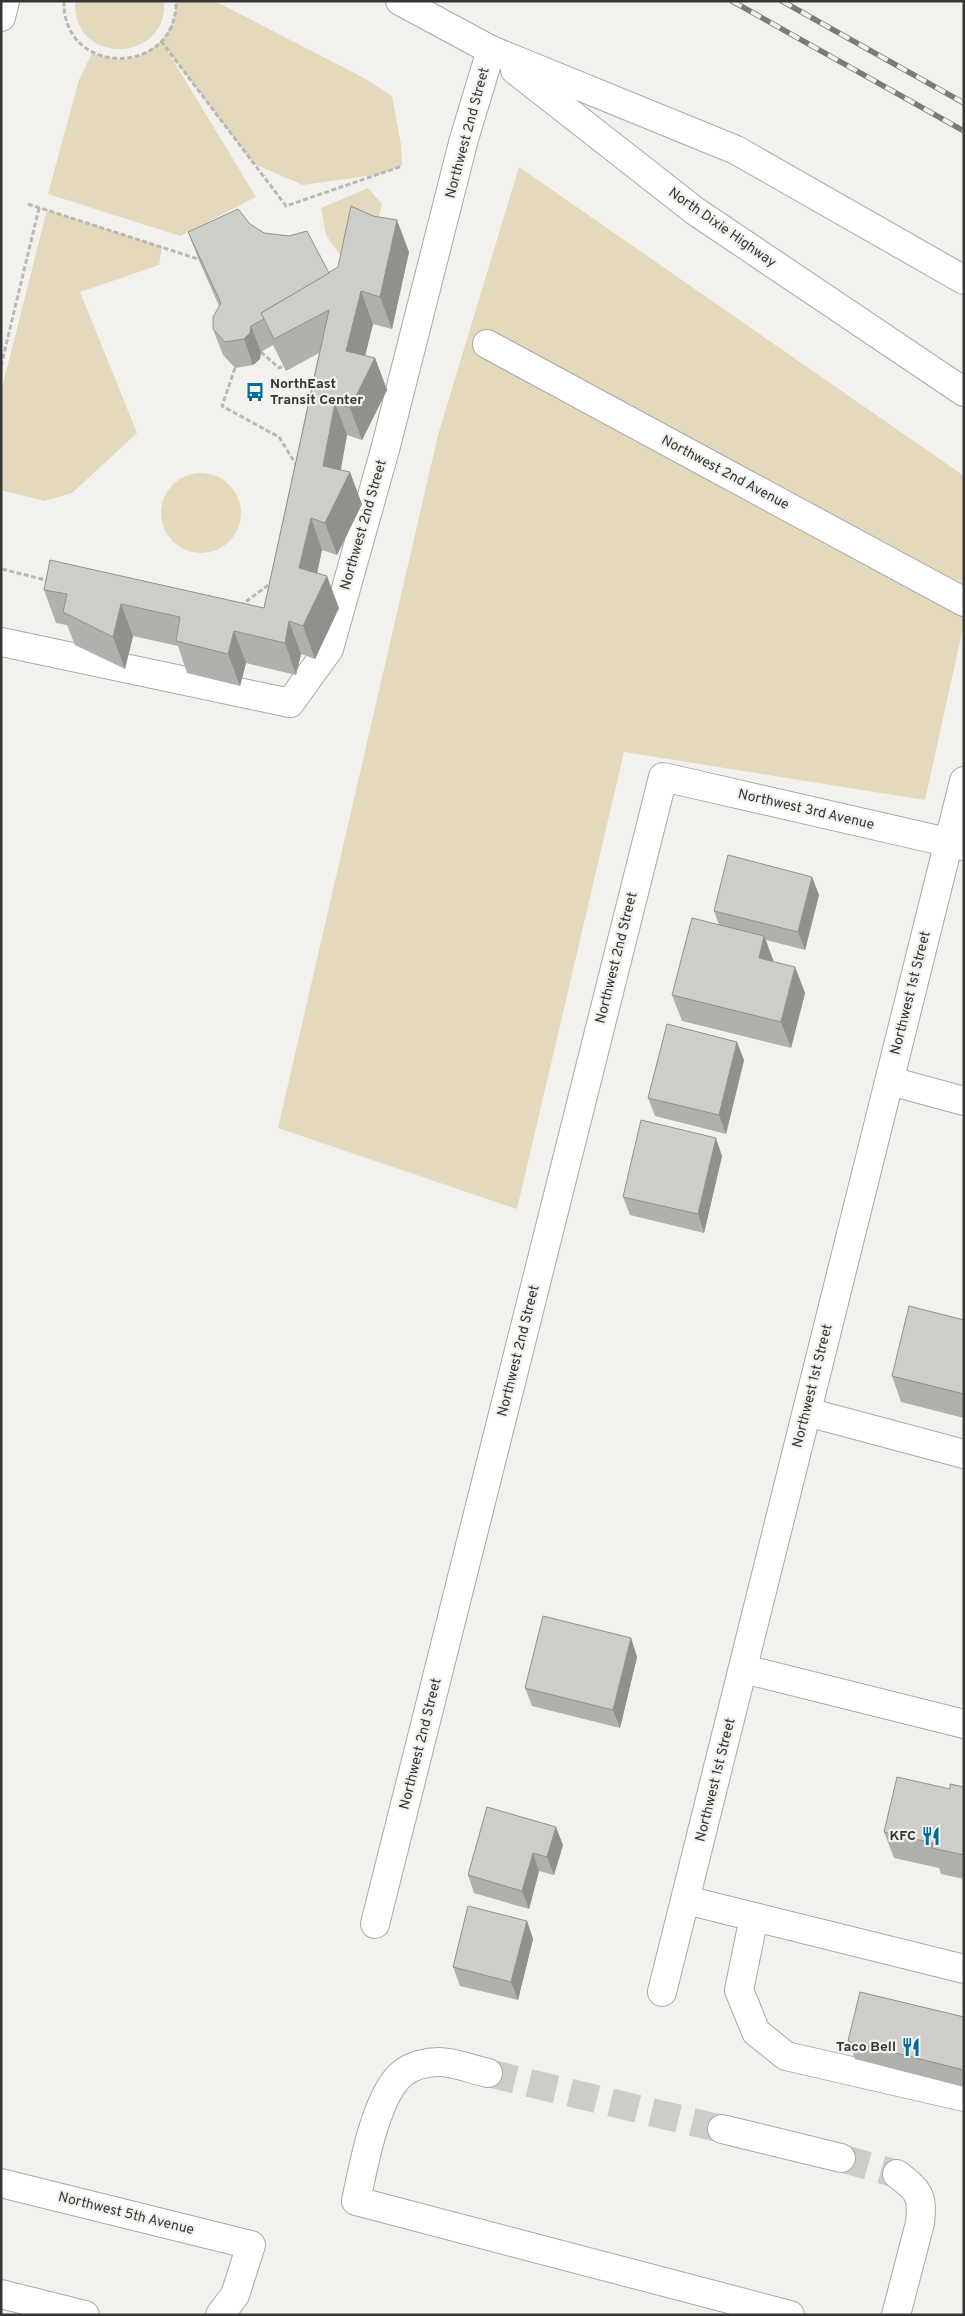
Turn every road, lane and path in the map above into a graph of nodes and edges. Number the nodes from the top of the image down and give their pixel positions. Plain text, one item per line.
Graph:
1 (5, 1) edge
2 (64, 1) edge
3 (176, 1) edge
4 (400, 1) edge
5 (1, 17) edge
6 (161, 42) junction
7 (491, 50) junction
8 (402, 166) dead end
9 (28, 204) dead end
10 (39, 208) junction
11 (198, 258) edge
12 (964, 280) edge
13 (487, 344) dead end
14 (261, 352) dead end
15 (287, 364) edge
16 (1, 366) edge
17 (235, 368) edge
18 (964, 392) edge
19 (301, 458) edge
20 (297, 464) junction
21 (298, 471) edge
22 (2, 569) edge
23 (274, 577) edge
24 (54, 582) edge
25 (964, 602) edge
26 (238, 607) edge
27 (1, 642) edge
28 (663, 777) joint
29 (964, 781) edge
30 (956, 845) edge
31 (890, 1081) junction
32 (964, 1100) edge
33 (807, 1412) junction
34 (964, 1454) edge
35 (744, 1669) junction
36 (964, 1724) edge
37 (686, 1900) junction
38 (754, 1917) junction
39 (375, 1924) dead end
40 (964, 1970) edge
41 (662, 1992) dead end
42 (488, 2073) tunnel mouth
43 (964, 2097) edge
44 (722, 2129) tunnel mouth
45 (841, 2158) tunnel mouth
46 (897, 2174) tunnel mouth
47 (1, 2182) edge
48 (1, 2294) edge
49 (86, 2315) edge
50 (220, 2315) edge
51 (790, 2315) edge
52 (896, 2315) edge

1 - 5 street
2 - 6 path
3 - 6 path
4 - 7 street, North Dixie Highway
6 - 8 path
7 - 12 street, North Dixie Highway
7 - 18 street, North Dixie Highway
7 - 27 street, Northwest 2nd Street
9 - 10 path
10 - 11 path
10 - 16 path
13 - 25 street, Northwest 2nd Avenue
14 - 15 path
17 - 20 path
19 - 20 path
20 - 21 path
22 - 24 path
23 - 26 path
28 - 30 street, Northwest 3rd Avenue
28 - 39 street, Northwest 2nd Street
29 - 30 street, Northwest 1st Street
30 - 31 street, Northwest 1st Street
31 - 32 street
31 - 33 street, Northwest 1st Street
33 - 34 street
33 - 35 street, Northwest 1st Street
35 - 36 street
35 - 37 street, Northwest 1st Street
37 - 38 street
37 - 41 street, Northwest 1st Street
38 - 40 street
38 - 43 street
42 - 51 street
44 - 45 street
46 - 52 street
47 - 50 street, Northwest 5th Avenue
48 - 49 street

